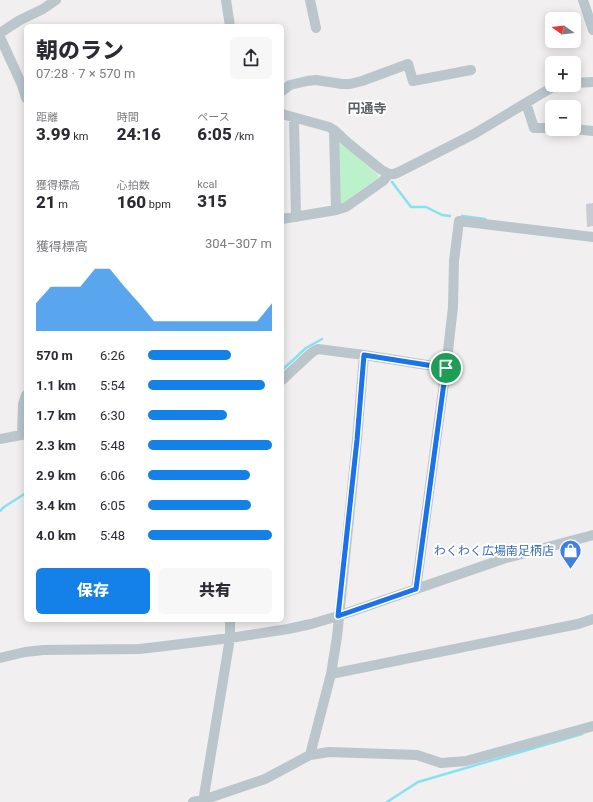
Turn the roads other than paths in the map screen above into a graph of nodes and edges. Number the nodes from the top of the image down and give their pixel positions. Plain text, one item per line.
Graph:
1 (56, 0) edge
2 (226, 0) edge
3 (310, 0) edge
4 (583, 0) edge
5 (230, 24) edge
6 (316, 28) dead end
7 (593, 30) edge
8 (0, 32) edge
9 (0, 37) edge
10 (471, 70) dead end
11 (593, 82) edge
12 (581, 83) edge
13 (284, 90) edge
14 (24, 92) edge
15 (545, 92) edge
16 (526, 103) junction
17 (284, 115) edge
18 (294, 118) junction
19 (545, 128) edge
20 (334, 130) junction
21 (581, 130) edge
22 (593, 131) edge
23 (389, 174) junction
24 (336, 210) junction
25 (296, 217) junction
26 (284, 219) edge
27 (593, 237) edge
28 (364, 355) junction
29 (446, 368) junction
30 (284, 378) edge
31 (24, 401) edge
32 (24, 435) edge
33 (0, 439) edge
34 (593, 535) edge
35 (416, 589) junction
36 (338, 616) junction
37 (593, 619) edge
38 (230, 622) edge
39 (230, 638) junction
40 (0, 658) edge
41 (331, 674) junction
42 (593, 726) edge
43 (310, 755) junction
44 (200, 801) edge

1 - 8 street
2 - 5 street
3 - 6 street
4 - 7 street
9 - 14 street
10 - 13 street
11 - 12 street
15 - 16 street
16 - 19 street
16 - 23 street
17 - 18 street
18 - 20 street
18 - 25 street
20 - 23 street
20 - 24 street
21 - 22 street
23 - 24 street
24 - 25 street
25 - 26 street
27 - 29 street
28 - 29 street
28 - 30 street
28 - 36 street
29 - 35 street
31 - 32 street
32 - 33 street
34 - 35 street
35 - 36 street
36 - 39 street
36 - 41 street
37 - 41 street
38 - 39 street
39 - 40 street
39 - 44 street
41 - 43 street
42 - 43 street
43 - 44 street

